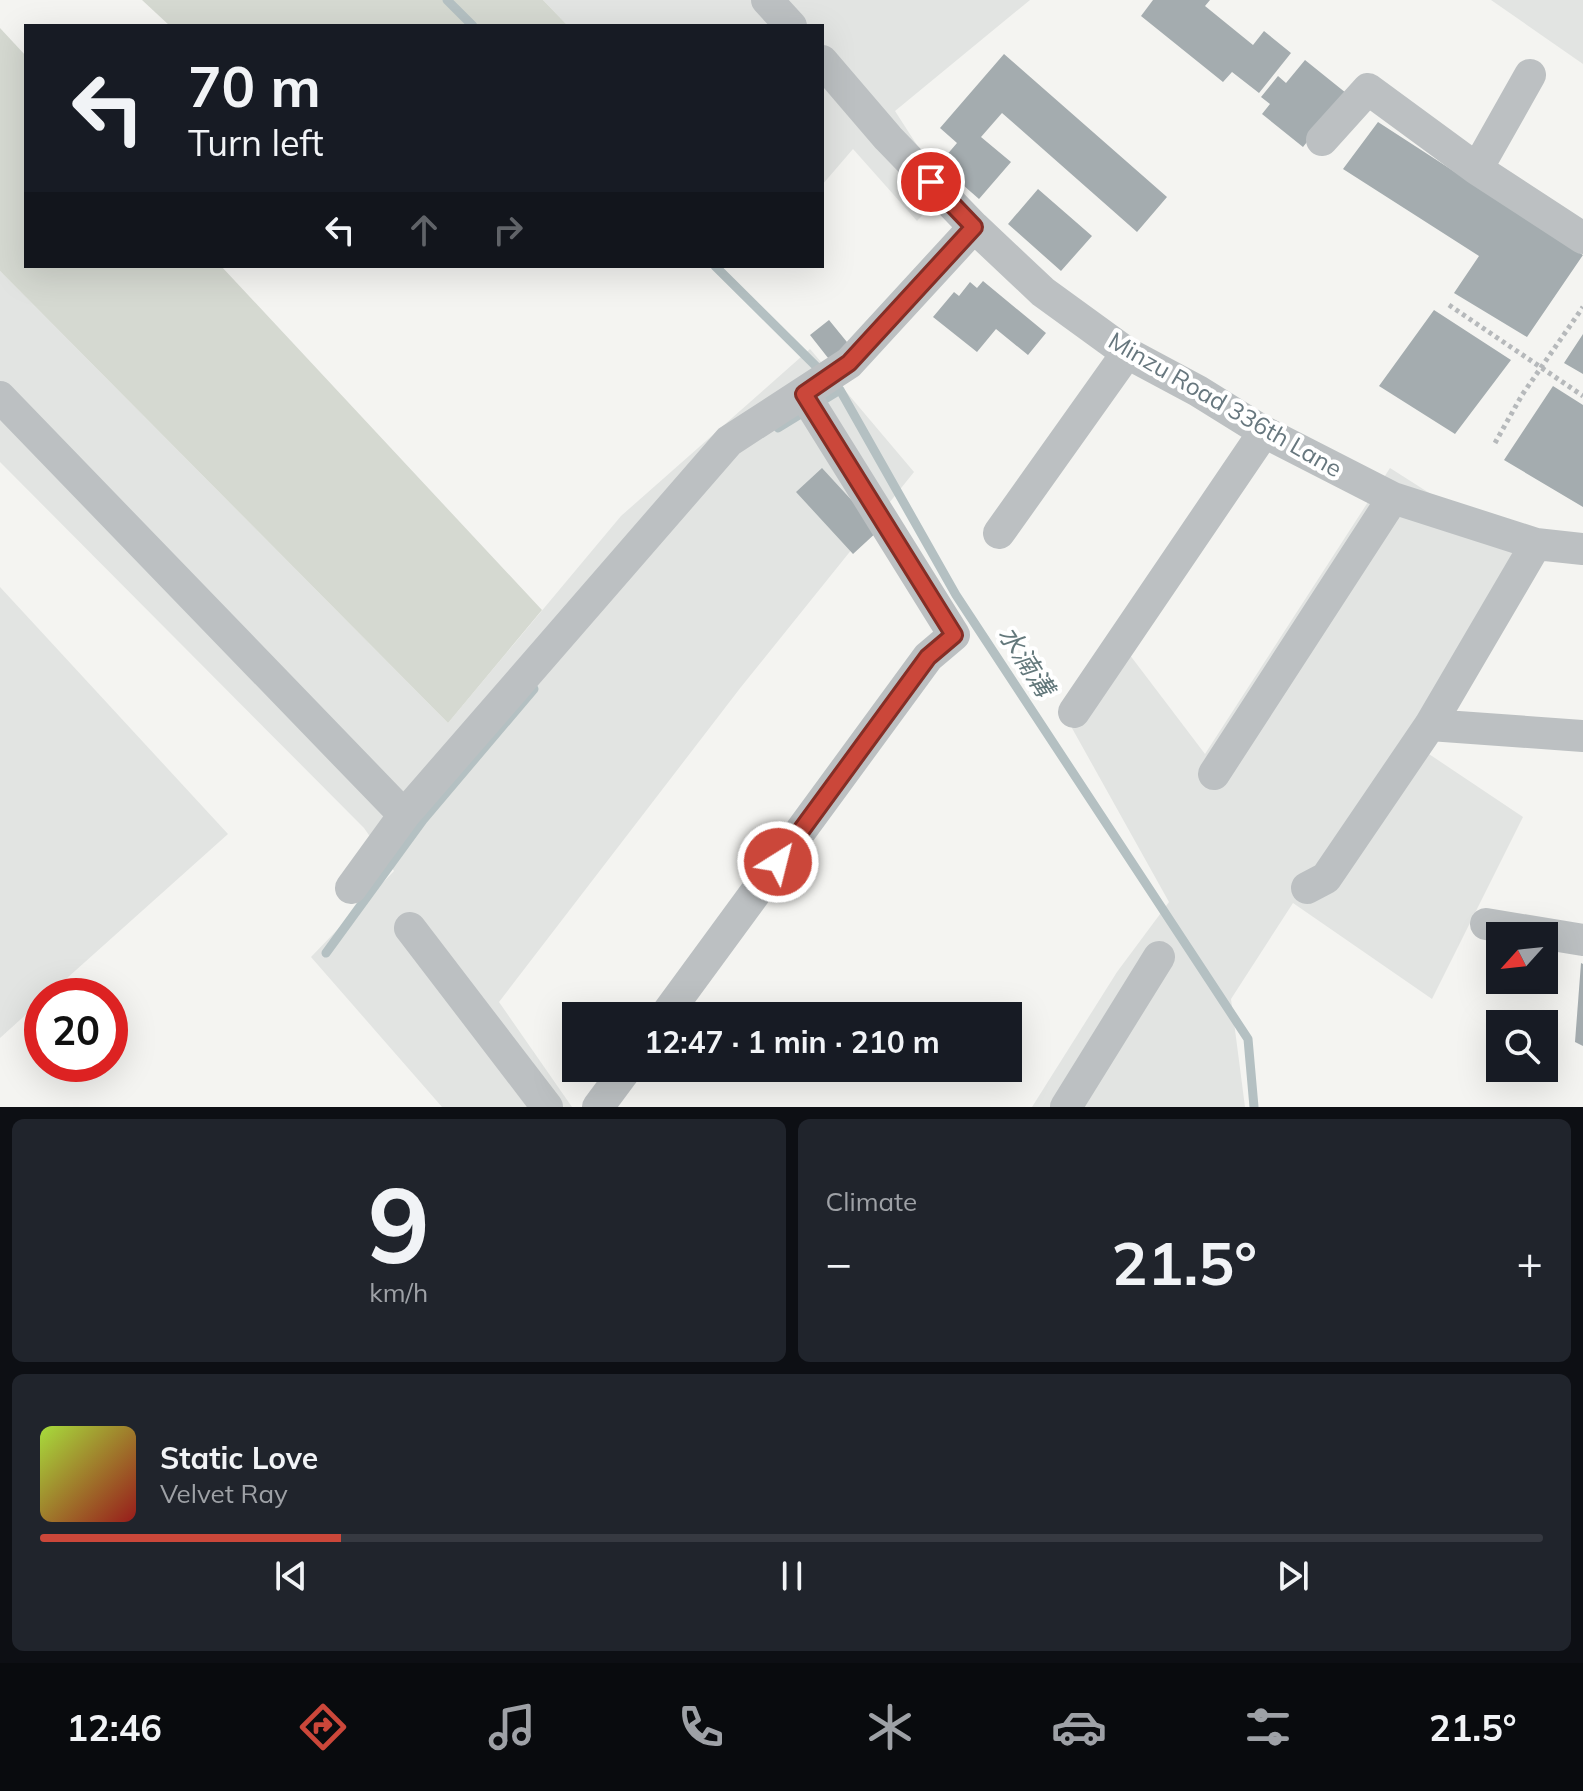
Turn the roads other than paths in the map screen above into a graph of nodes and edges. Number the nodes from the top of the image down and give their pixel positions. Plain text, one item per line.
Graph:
1 (767, 0) edge
2 (789, 24) edge
3 (824, 63) edge
4 (1530, 75) dead end
5 (1322, 140) dead end
6 (1477, 169) junction
7 (974, 227) junction
8 (1583, 238) edge
9 (1127, 353) junction
10 (804, 394) junction
11 (0, 397) edge
12 (1264, 432) junction
13 (1393, 498) junction
14 (999, 533) dead end
15 (1536, 544) junction
16 (1583, 549) edge
17 (1074, 712) dead end
18 (1430, 725) junction
19 (1583, 736) edge
20 (1214, 774) dead end
21 (404, 815) junction
22 (351, 888) dead end
23 (1307, 888) dead end
24 (410, 928) dead end
25 (1558, 936) edge
26 (1583, 940) edge
27 (1159, 957) dead end
28 (675, 1002) edge
29 (617, 1082) edge
30 (547, 1107) edge
31 (598, 1107) edge
32 (1066, 1107) edge

1 - 2 lane
3 - 7 lane, Minzu Road 336th Lane
4 - 6 lane
5 - 6 lane
6 - 8 lane
7 - 9 lane, Minzu Road 336th Lane
7 - 10 lane
9 - 12 lane, Minzu Road 336th Lane
9 - 14 lane
10 - 21 lane
10 - 28 lane
11 - 21 lane
12 - 13 lane, Minzu Road 336th Lane
12 - 17 lane
13 - 15 lane, Minzu Road 336th Lane
13 - 20 lane
15 - 16 lane, Minzu Road 336th Lane
15 - 18 lane
18 - 19 lane
18 - 23 lane
21 - 22 lane
24 - 30 lane
25 - 26 lane
27 - 32 lane
29 - 31 lane

